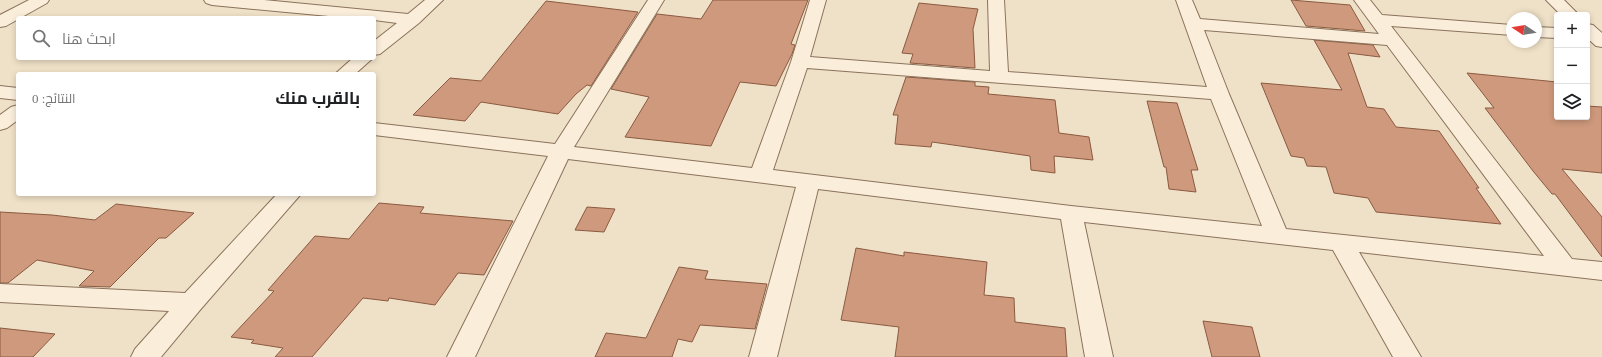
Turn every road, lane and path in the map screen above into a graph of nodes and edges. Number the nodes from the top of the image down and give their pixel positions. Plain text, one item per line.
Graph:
1 (41, 0) edge
2 (212, 0) edge
3 (435, 0) edge
4 (656, 0) edge
5 (818, 0) edge
6 (996, 0) edge
7 (1184, 0) edge
8 (1362, 0) edge
9 (1554, 0) edge
10 (252, 2) edge
11 (1568, 12) edge
12 (413, 19) junction
13 (1377, 20) junction
14 (0, 22) edge
15 (1193, 24) junction
16 (1506, 30) edge
17 (1542, 32) edge
18 (1554, 33) edge
19 (1392, 40) junction
20 (376, 48) edge
21 (362, 60) edge
22 (800, 62) junction
23 (346, 72) edge
24 (999, 77) junction
25 (0, 92) edge
26 (16, 94) edge
27 (1219, 94) junction
28 (16, 112) edge
29 (0, 124) edge
30 (376, 129) edge
31 (560, 152) junction
32 (760, 175) junction
33 (808, 181) junction
34 (288, 196) edge
35 (1071, 213) junction
36 (1277, 235) junction
37 (1341, 242) junction
38 (1565, 267) junction
39 (1602, 271) edge
40 (0, 293) edge
41 (191, 303) junction
42 (145, 357) edge
43 (461, 357) edge
44 (763, 357) edge
45 (1099, 357) edge
46 (1407, 357) edge

1 - 14 street
2 - 10 street
3 - 12 street
4 - 31 street
5 - 22 street
6 - 24 street
7 - 15 street
8 - 13 street
9 - 11 street
10 - 12 street
12 - 20 street
13 - 16 street
13 - 19 street
15 - 19 street
15 - 27 street
17 - 18 street
19 - 38 street
21 - 23 street
22 - 24 street
22 - 32 street
24 - 27 street
25 - 26 street
27 - 36 street
28 - 29 street
30 - 31 street
31 - 32 street
31 - 43 street
32 - 33 street
33 - 35 street
33 - 44 street
34 - 41 street
35 - 36 street
35 - 45 street
36 - 37 street
37 - 38 street
37 - 46 street
38 - 39 street
40 - 41 street
41 - 42 street

